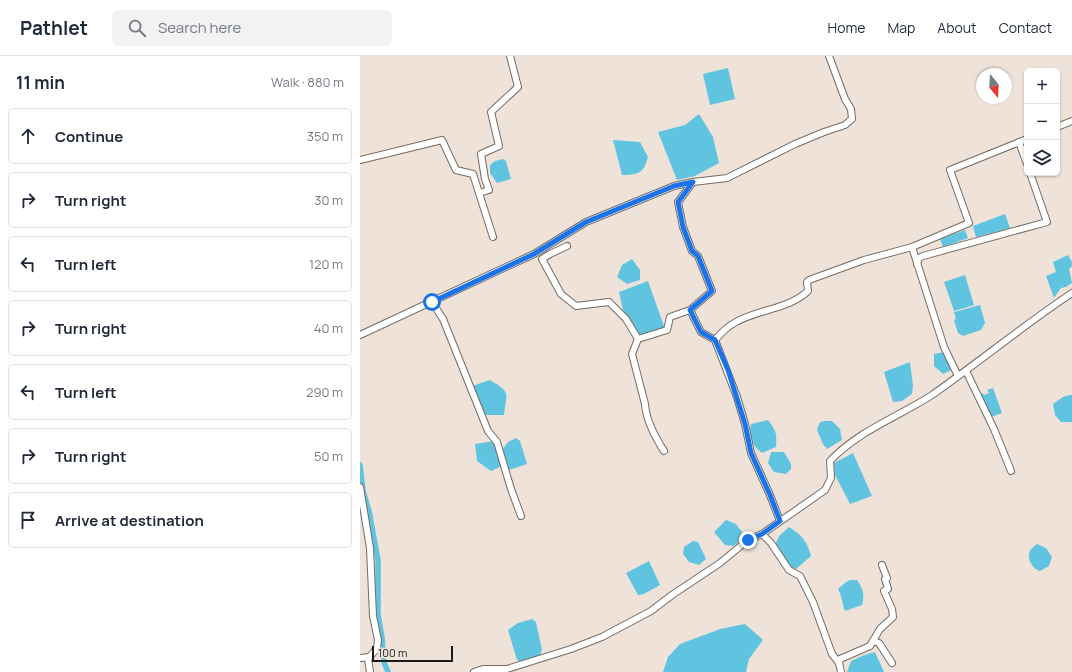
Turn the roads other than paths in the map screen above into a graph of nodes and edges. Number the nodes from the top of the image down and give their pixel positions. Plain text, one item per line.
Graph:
1 (510, 56) edge
2 (829, 56) edge
3 (1072, 121) edge
4 (1060, 126) edge
5 (1024, 140) edge
6 (1019, 142) junction
7 (1024, 156) edge
8 (360, 160) edge
9 (1031, 176) edge
10 (693, 182) junction
11 (479, 193) junction
12 (493, 237) dead end
13 (567, 246) dead end
14 (912, 248) junction
15 (917, 264) junction
16 (1072, 293) edge
17 (432, 302) junction
18 (690, 310) junction
19 (360, 335) edge
20 (638, 340) junction
21 (715, 340) junction
22 (966, 371) junction
23 (958, 376) junction
24 (664, 451) dead end
25 (1011, 471) dead end
26 (360, 487) edge
27 (521, 516) dead end
28 (780, 521) junction
29 (762, 534) junction
30 (882, 565) dead end
31 (873, 641) junction
32 (369, 656) junction
33 (360, 658) edge
34 (839, 662) junction
35 (892, 662) dead end
36 (370, 672) edge
37 (474, 672) edge
38 (841, 672) edge

1 - 11 street
2 - 10 street
3 - 4 street
5 - 6 street
6 - 7 street
6 - 14 street
8 - 11 street
9 - 15 street
10 - 17 street
10 - 18 street
11 - 12 street
13 - 20 street
14 - 15 street
14 - 21 street
15 - 23 street
16 - 22 street
17 - 19 street
17 - 27 street
18 - 20 street
18 - 21 street
20 - 24 street
21 - 28 street
22 - 23 street
22 - 25 street
23 - 28 street
26 - 32 street
28 - 29 street
29 - 34 street
29 - 37 street
30 - 31 street
31 - 34 street
31 - 35 street
32 - 33 street
32 - 36 street
34 - 38 street

